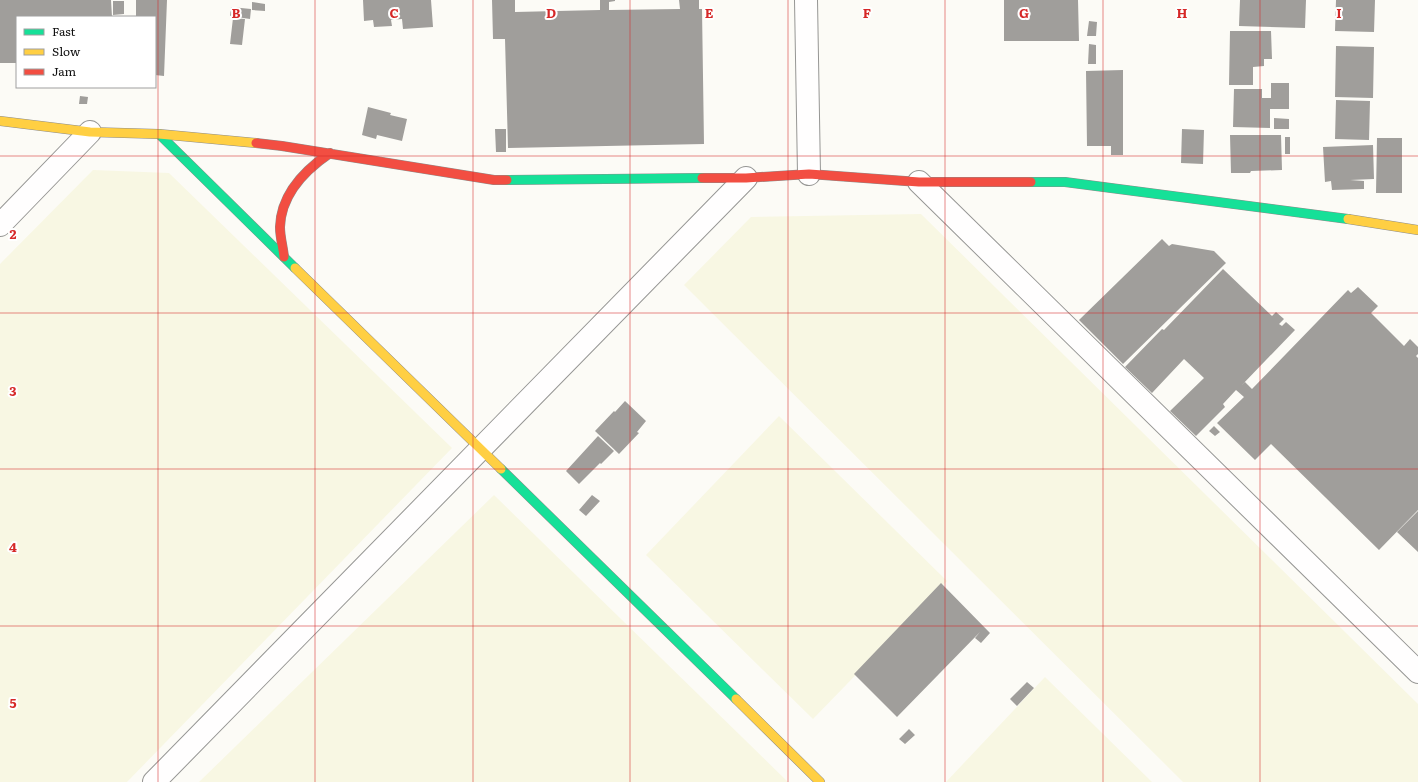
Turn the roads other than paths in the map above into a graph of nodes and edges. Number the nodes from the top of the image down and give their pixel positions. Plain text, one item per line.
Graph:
1 (806, 0) edge
2 (0, 121) edge
3 (90, 132) junction
4 (159, 134) junction
5 (330, 153) junction
6 (809, 174) junction
7 (746, 178) junction
8 (919, 182) junction
9 (0, 225) edge
10 (1418, 230) edge
11 (284, 257) junction
12 (480, 449) junction
13 (1418, 672) edge
14 (154, 782) edge
15 (820, 782) edge

1 - 6 street
2 - 3 street
3 - 4 street
3 - 9 street
4 - 5 street
4 - 11 street
5 - 7 street
5 - 11 street
6 - 7 street
6 - 8 street
7 - 12 street
8 - 10 street
8 - 13 street
11 - 12 street
12 - 14 street
12 - 15 street

